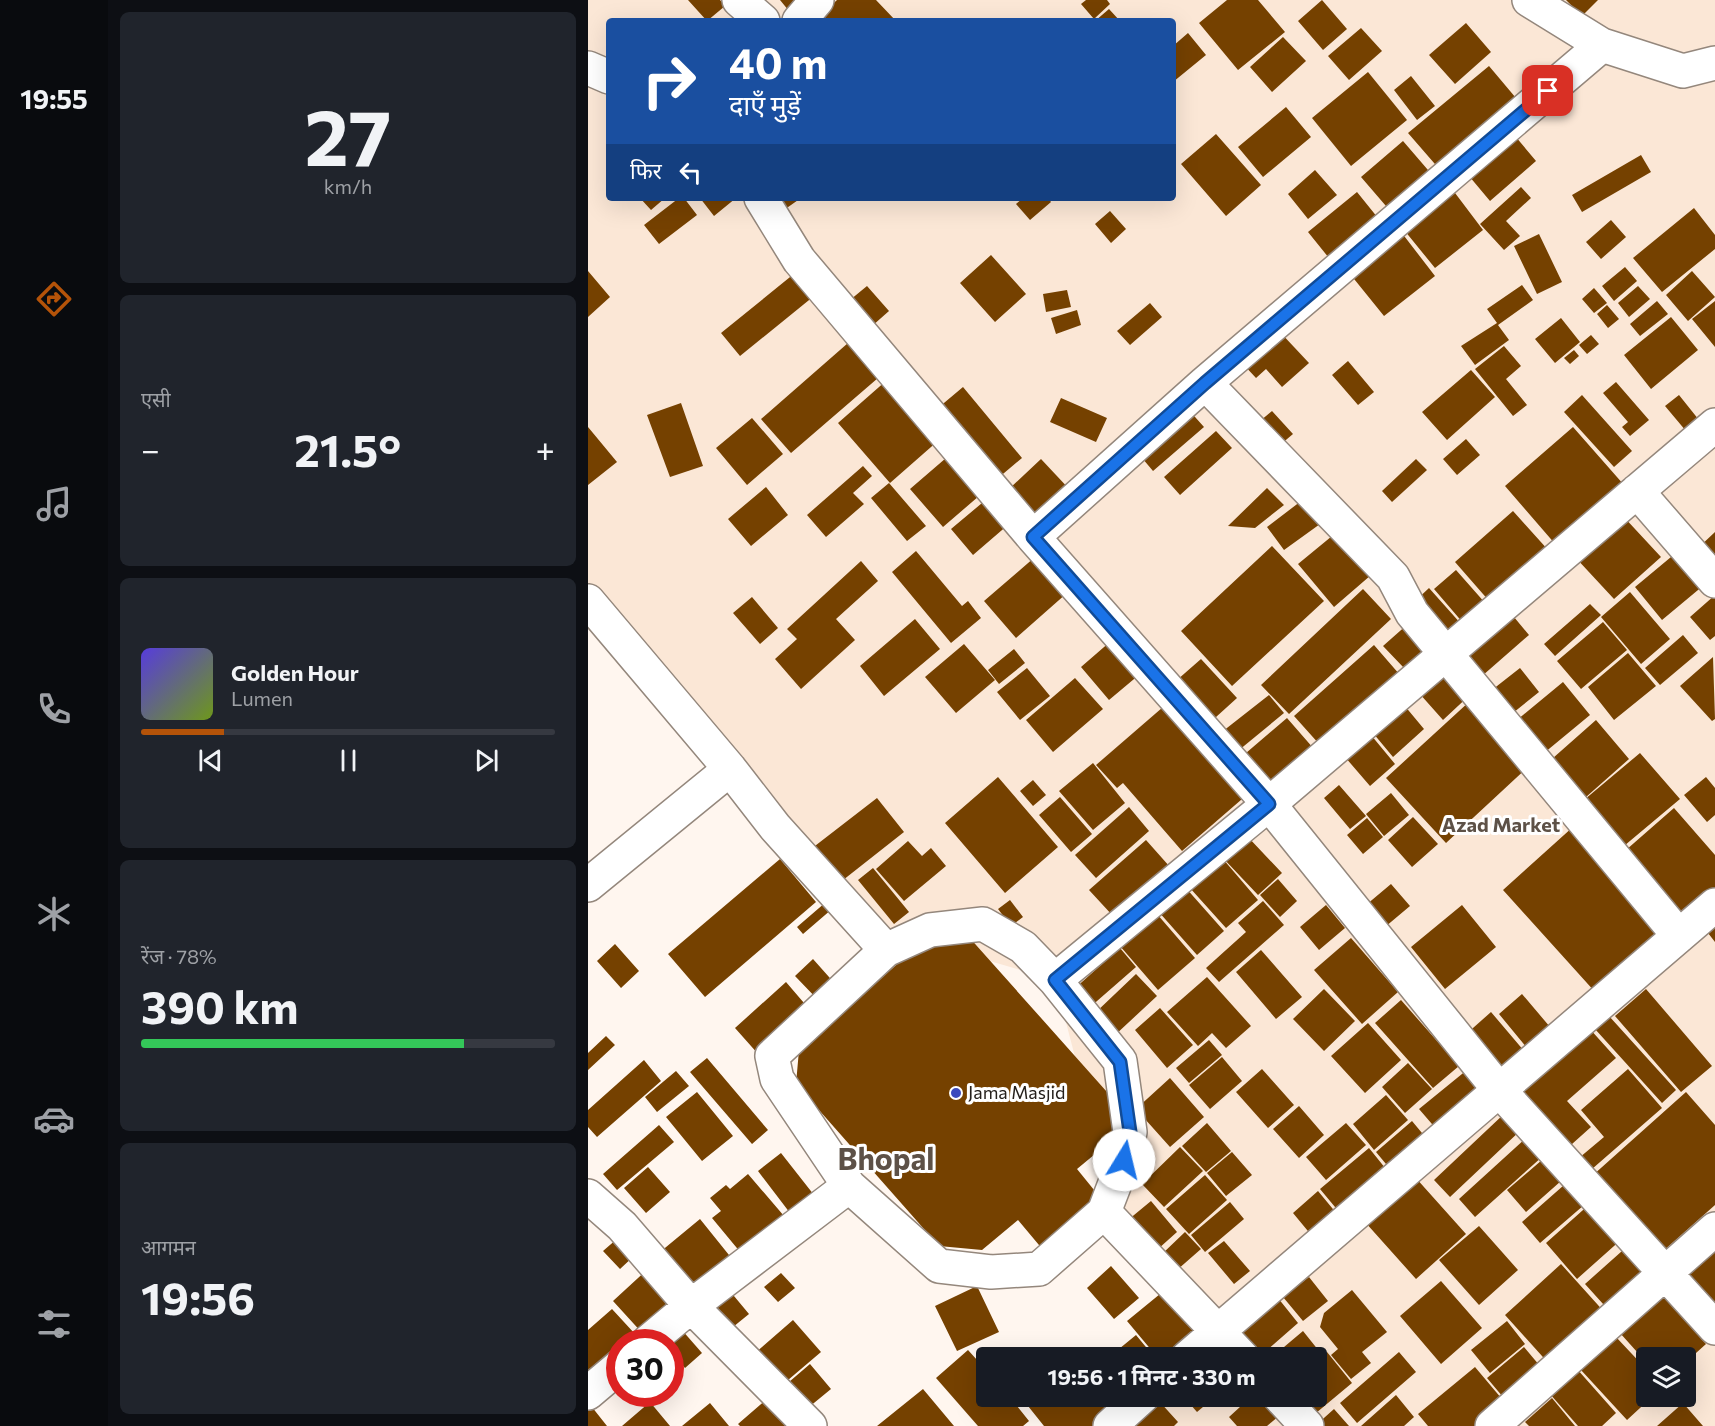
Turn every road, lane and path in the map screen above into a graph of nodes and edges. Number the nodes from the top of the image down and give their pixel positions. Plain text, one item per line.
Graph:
1 (739, 0) edge
2 (816, 0) edge
3 (1529, 0) edge
4 (760, 18) edge
5 (801, 18) edge
6 (1602, 45) junction
7 (1715, 63) edge
8 (588, 68) edge
9 (606, 76) edge
10 (763, 201) edge
11 (1205, 383) junction
12 (1715, 425) edge
13 (1637, 491) junction
14 (1033, 537) junction
15 (1715, 581) edge
16 (588, 601) edge
17 (1445, 654) junction
18 (730, 769) junction
19 (1269, 804) junction
20 (588, 885) edge
21 (1715, 905) edge
22 (1679, 936) junction
23 (886, 950) junction
24 (1055, 980) junction
25 (1500, 1091) junction
26 (849, 1186) junction
27 (588, 1196) edge
28 (1104, 1212) junction
29 (1715, 1229) edge
30 (1667, 1273) junction
31 (691, 1306) junction
32 (1715, 1328) edge
33 (664, 1329) edge
34 (1218, 1330) junction
35 (1199, 1347) edge
36 (1233, 1347) edge
37 (606, 1378) edge
38 (588, 1393) edge
39 (1131, 1407) edge
40 (1289, 1407) edge
41 (810, 1426) edge
42 (1110, 1426) edge
43 (1307, 1426) edge
44 (1492, 1426) edge

1 - 4 street
2 - 5 street
3 - 6 street
6 - 7 street
6 - 11 street
8 - 9 street
10 - 14 street
11 - 14 street
11 - 17 street
12 - 13 street
13 - 15 street
13 - 17 street
14 - 19 street
16 - 18 street
17 - 19 street
17 - 22 street
18 - 20 street
18 - 23 street
19 - 24 street
19 - 25 street
21 - 22 street
22 - 25 street
23 - 24 street
23 - 26 street
24 - 28 street
25 - 30 street
25 - 34 street
26 - 28 street
26 - 31 street
27 - 31 street
28 - 34 street
29 - 30 street
30 - 32 street
30 - 44 street
31 - 33 street
31 - 41 street
34 - 35 street
34 - 36 street
37 - 38 street
39 - 42 street
40 - 43 street

